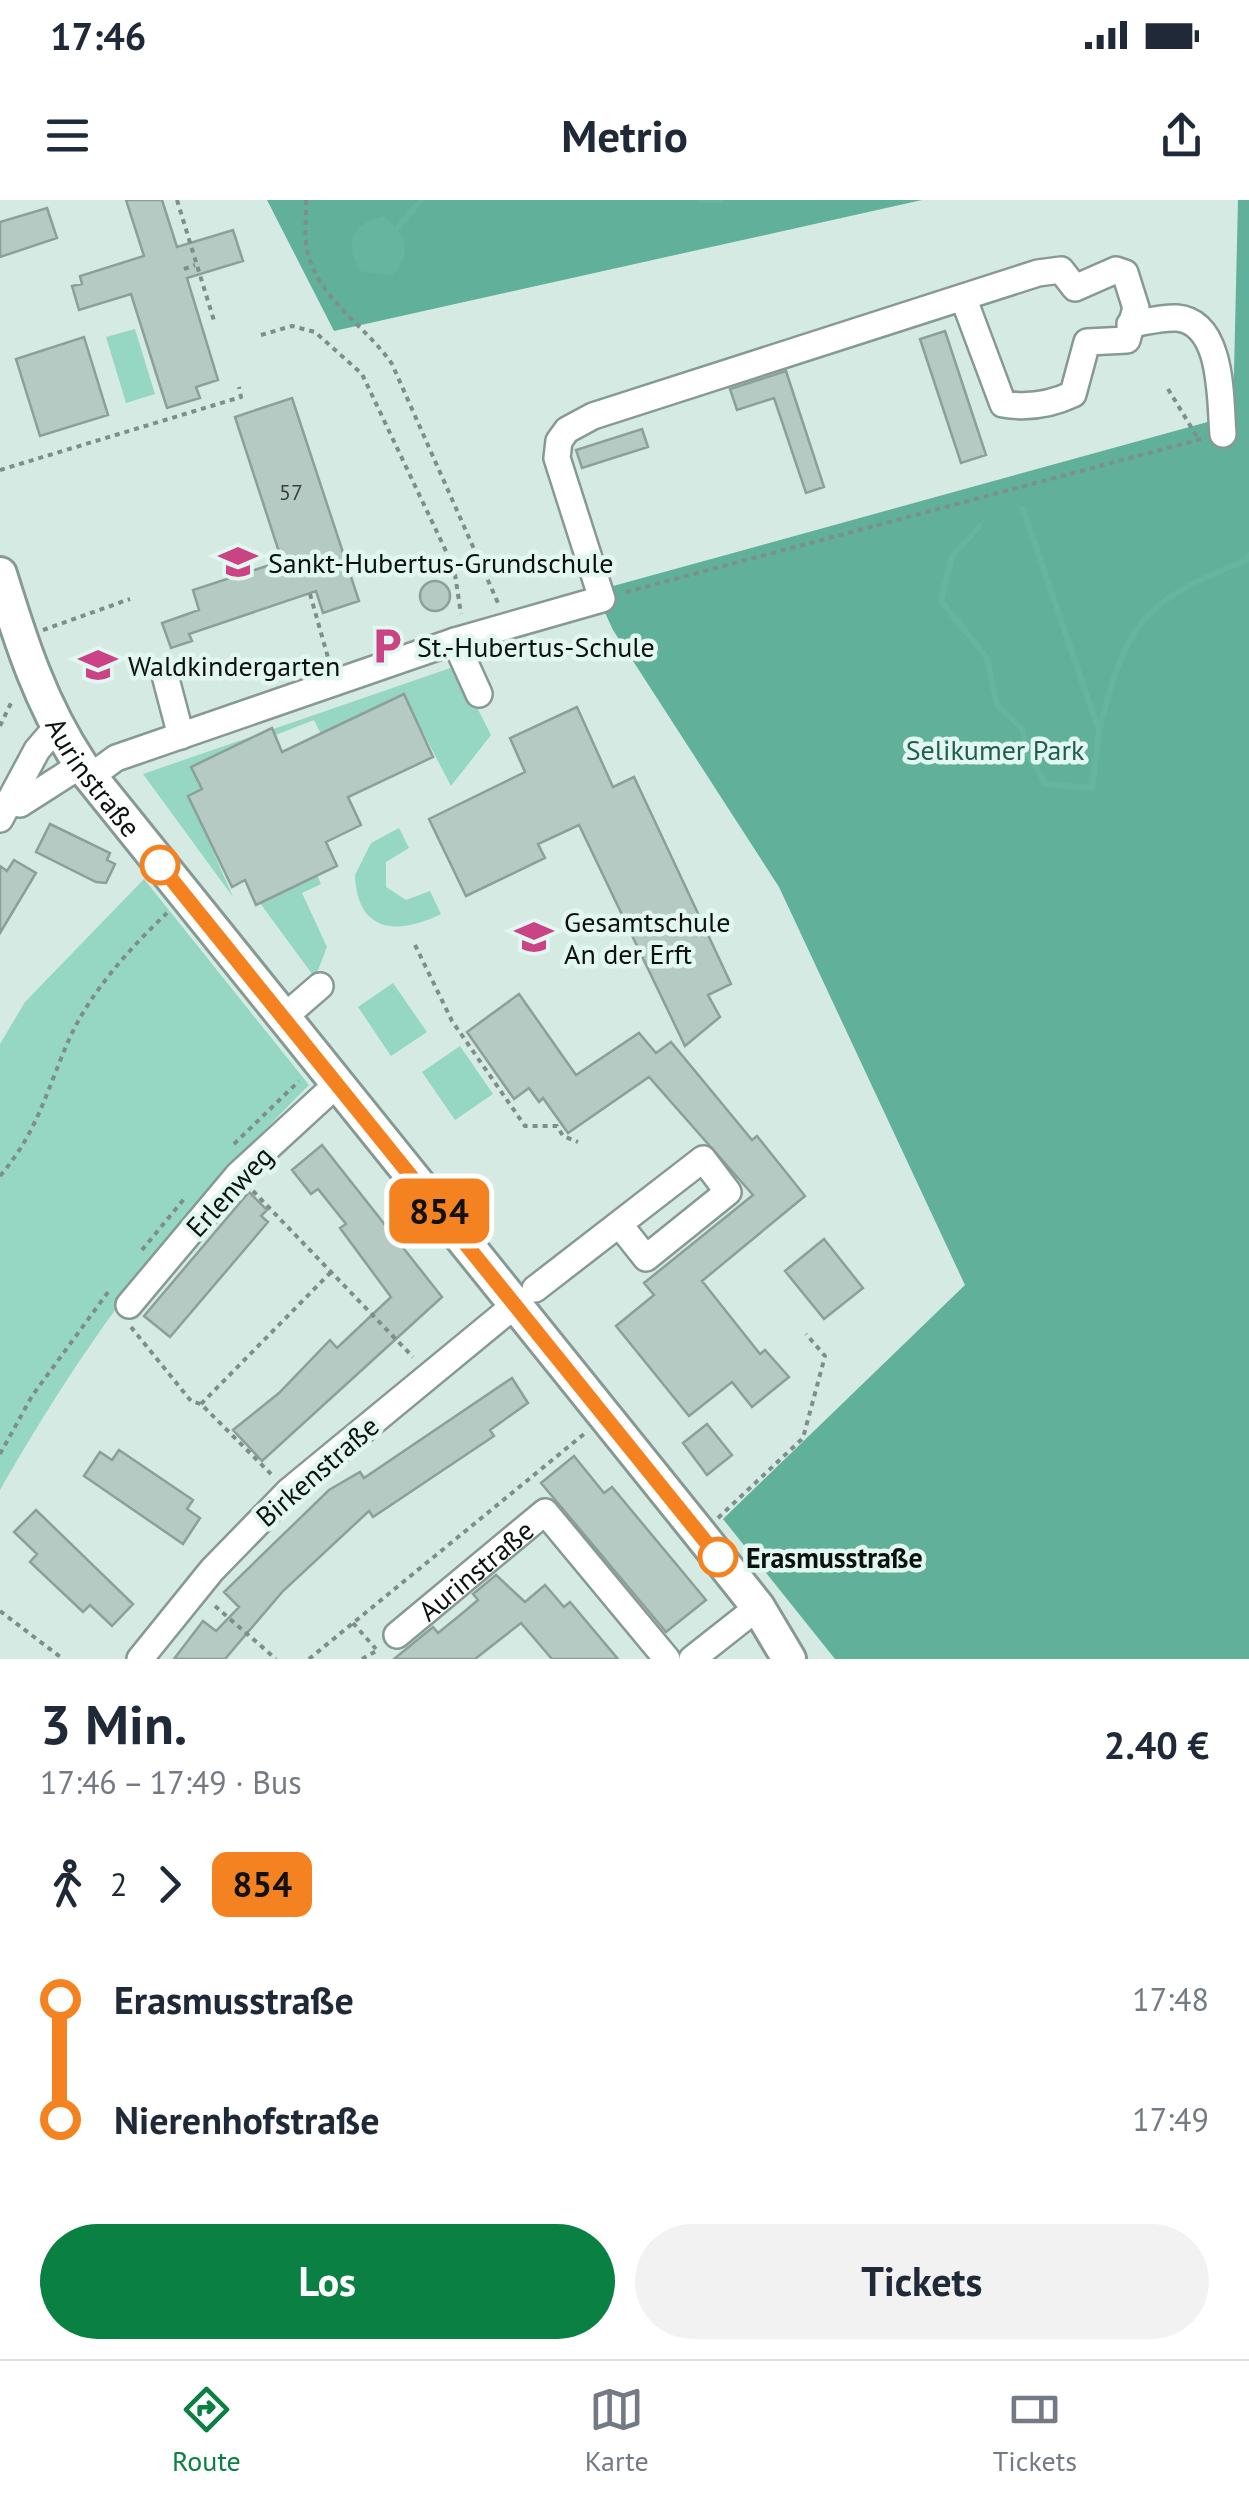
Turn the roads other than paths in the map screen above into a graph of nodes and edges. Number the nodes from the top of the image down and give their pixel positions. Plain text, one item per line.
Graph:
1 (962, 297) junction
2 (1130, 324) junction
3 (1211, 437) road end
4 (0, 574) edge
5 (455, 641) junction
6 (166, 679) dead end
7 (479, 694) dead end
8 (56, 728) junction
9 (181, 736) junction
10 (85, 771) junction
11 (3, 805) edge
12 (320, 986) dead end
13 (283, 1018) junction
14 (337, 1084) junction
15 (619, 1224) dead end
16 (525, 1297) junction
17 (120, 1311) road end
18 (763, 1615) junction
19 (387, 1642) road end
20 (140, 1659) edge
21 (667, 1659) edge
22 (692, 1659) edge
23 (789, 1659) edge
24 (802, 1659) edge

1 - 2 street
1 - 2 street
1 - 5 street
2 - 3 street
4 - 8 main road, Aurinstraße
5 - 7 street
5 - 9 street
6 - 9 street
8 - 10 main road, Aurinstraße
8 - 11 street
9 - 10 street
10 - 11 street
10 - 13 main road, Aurinstraße
12 - 13 street
13 - 14 main road, Aurinstraße
14 - 16 main road, Aurinstraße
14 - 17 street, Erlenweg
15 - 16 street, Birkenstraße
16 - 18 main road, Aurinstraße
16 - 20 street, Birkenstraße
18 - 22 street
18 - 23 main road, Aurinstraße
18 - 24 main road, Aurinstraße
19 - 21 street, Aurinstraße

